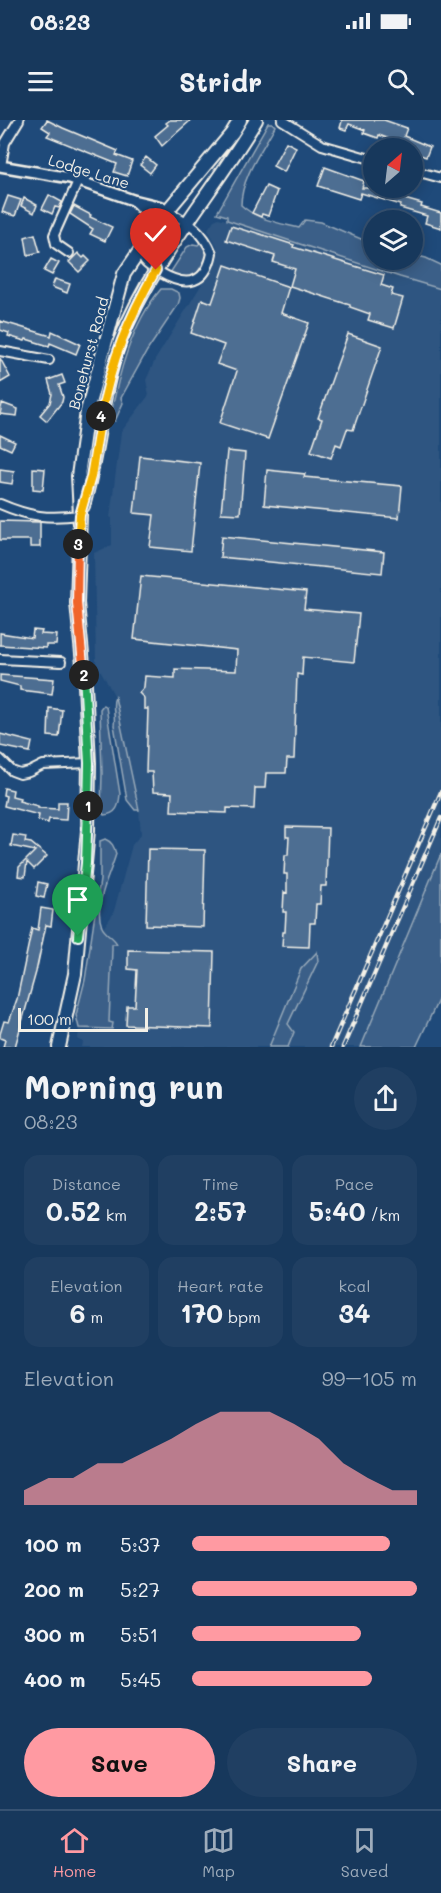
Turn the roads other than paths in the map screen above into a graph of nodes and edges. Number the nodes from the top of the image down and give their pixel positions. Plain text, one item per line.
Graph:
1 (19, 120) edge
2 (240, 120) edge
3 (256, 120) edge
4 (282, 120) edge
5 (363, 157) edge
6 (1, 166) edge
7 (423, 173) edge
8 (441, 178) edge
9 (78, 181) junction
10 (134, 200) junction
11 (167, 211) junction
12 (188, 223) junction
13 (142, 246) junction
14 (69, 254) dead end
15 (156, 270) junction
16 (0, 351) edge
17 (50, 360) dead end
18 (0, 504) edge
19 (80, 515) junction
20 (0, 659) edge
21 (61, 662) dead end
22 (0, 759) edge
23 (89, 763) junction
24 (59, 1047) edge

1 - 6 street
2 - 11 main road, Bonehurst Road
3 - 12 main road, Bonehurst Road
4 - 5 street
6 - 9 street, Lodge Lane
7 - 8 street
9 - 10 street, Lodge Lane
9 - 14 street
10 - 11 street, Lodge Lane
10 - 13 street
11 - 12 street
11 - 13 main road, Bonehurst Road
12 - 15 main road, Bonehurst Road
12 - 15 street
13 - 15 street
13 - 19 main road, Bonehurst Road
15 - 19 main road, Bonehurst Road
16 - 17 street
18 - 19 street
19 - 23 main road, Bonehurst Road
20 - 21 street
22 - 23 street
23 - 24 main road, Bonehurst Road

